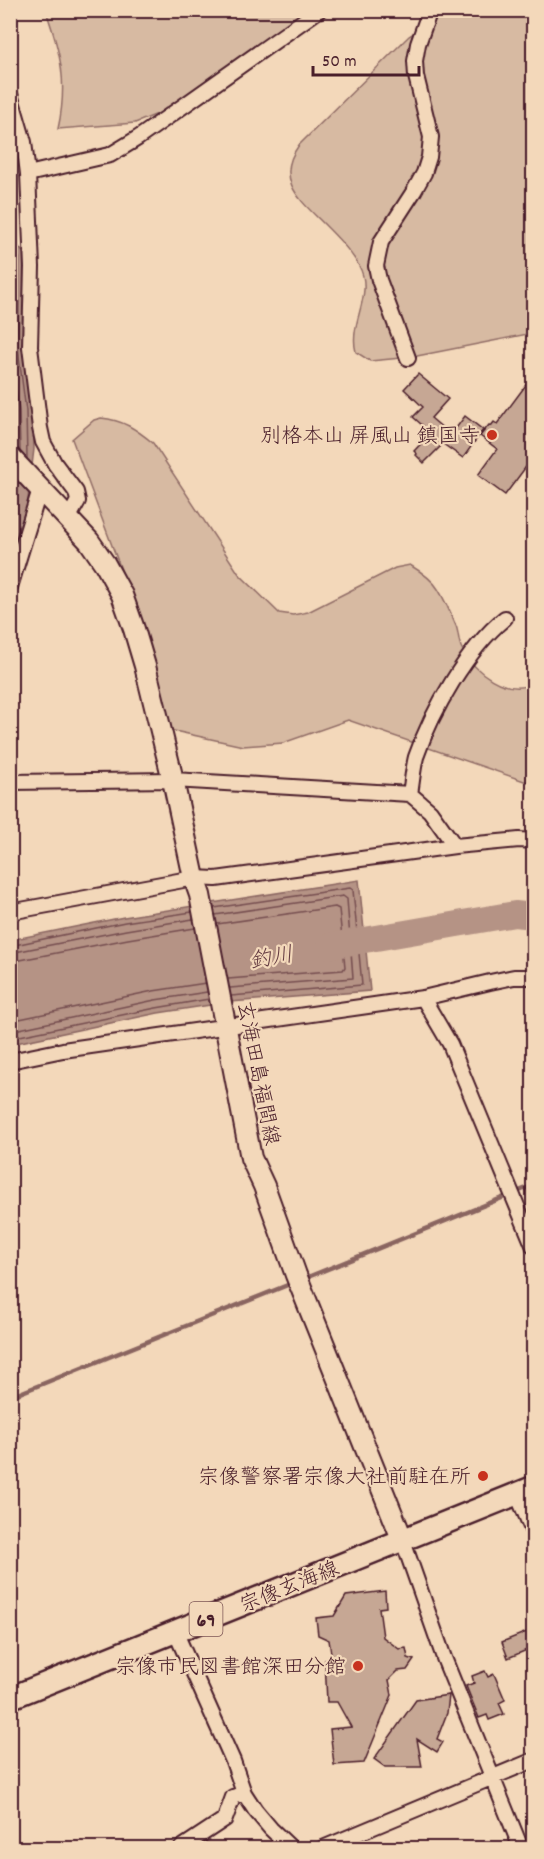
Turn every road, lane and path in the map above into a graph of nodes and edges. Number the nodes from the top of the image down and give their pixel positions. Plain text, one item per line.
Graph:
1 (319, 10) edge
2 (430, 10) edge
3 (10, 94) edge
4 (28, 174) junction
5 (408, 358) dead end
6 (10, 457) edge
7 (36, 485) junction
8 (68, 519) junction
9 (10, 587) edge
10 (505, 618) dead end
11 (173, 780) junction
12 (10, 782) edge
13 (410, 794) junction
14 (534, 840) edge
15 (455, 846) junction
16 (194, 878) junction
17 (10, 912) edge
18 (534, 977) edge
19 (423, 998) junction
20 (225, 1019) junction
21 (10, 1061) edge
22 (534, 1247) edge
23 (525, 1491) edge
24 (534, 1534) edge
25 (403, 1541) junction
26 (175, 1631) junction
27 (10, 1698) edge
28 (534, 1760) edge
29 (492, 1777) junction
30 (244, 1793) junction
31 (181, 1848) edge
32 (291, 1848) edge
33 (323, 1848) edge
34 (521, 1848) edge

1 - 4 street
2 - 5 street
3 - 4 street
4 - 8 street
6 - 7 main road, 玄海田島福間線
7 - 8 main road, 玄海田島福間線
7 - 9 street
8 - 11 main road, 玄海田島福間線
10 - 13 street
11 - 12 street
11 - 13 street
11 - 16 main road, 玄海田島福間線
13 - 15 street
14 - 15 street
15 - 16 street
16 - 17 street
16 - 20 main road, 玄海田島福間線
18 - 19 street
19 - 20 street
19 - 22 street
20 - 21 street
20 - 25 main road, 玄海田島福間線
23 - 24 street
23 - 25 main road, 宗像玄海線 / 69
25 - 26 main road, 宗像玄海線 / 69
25 - 29 street
26 - 27 main road, 宗像玄海線 / 69
26 - 30 street
28 - 29 street
29 - 33 street
29 - 34 street
30 - 31 street
30 - 32 street

